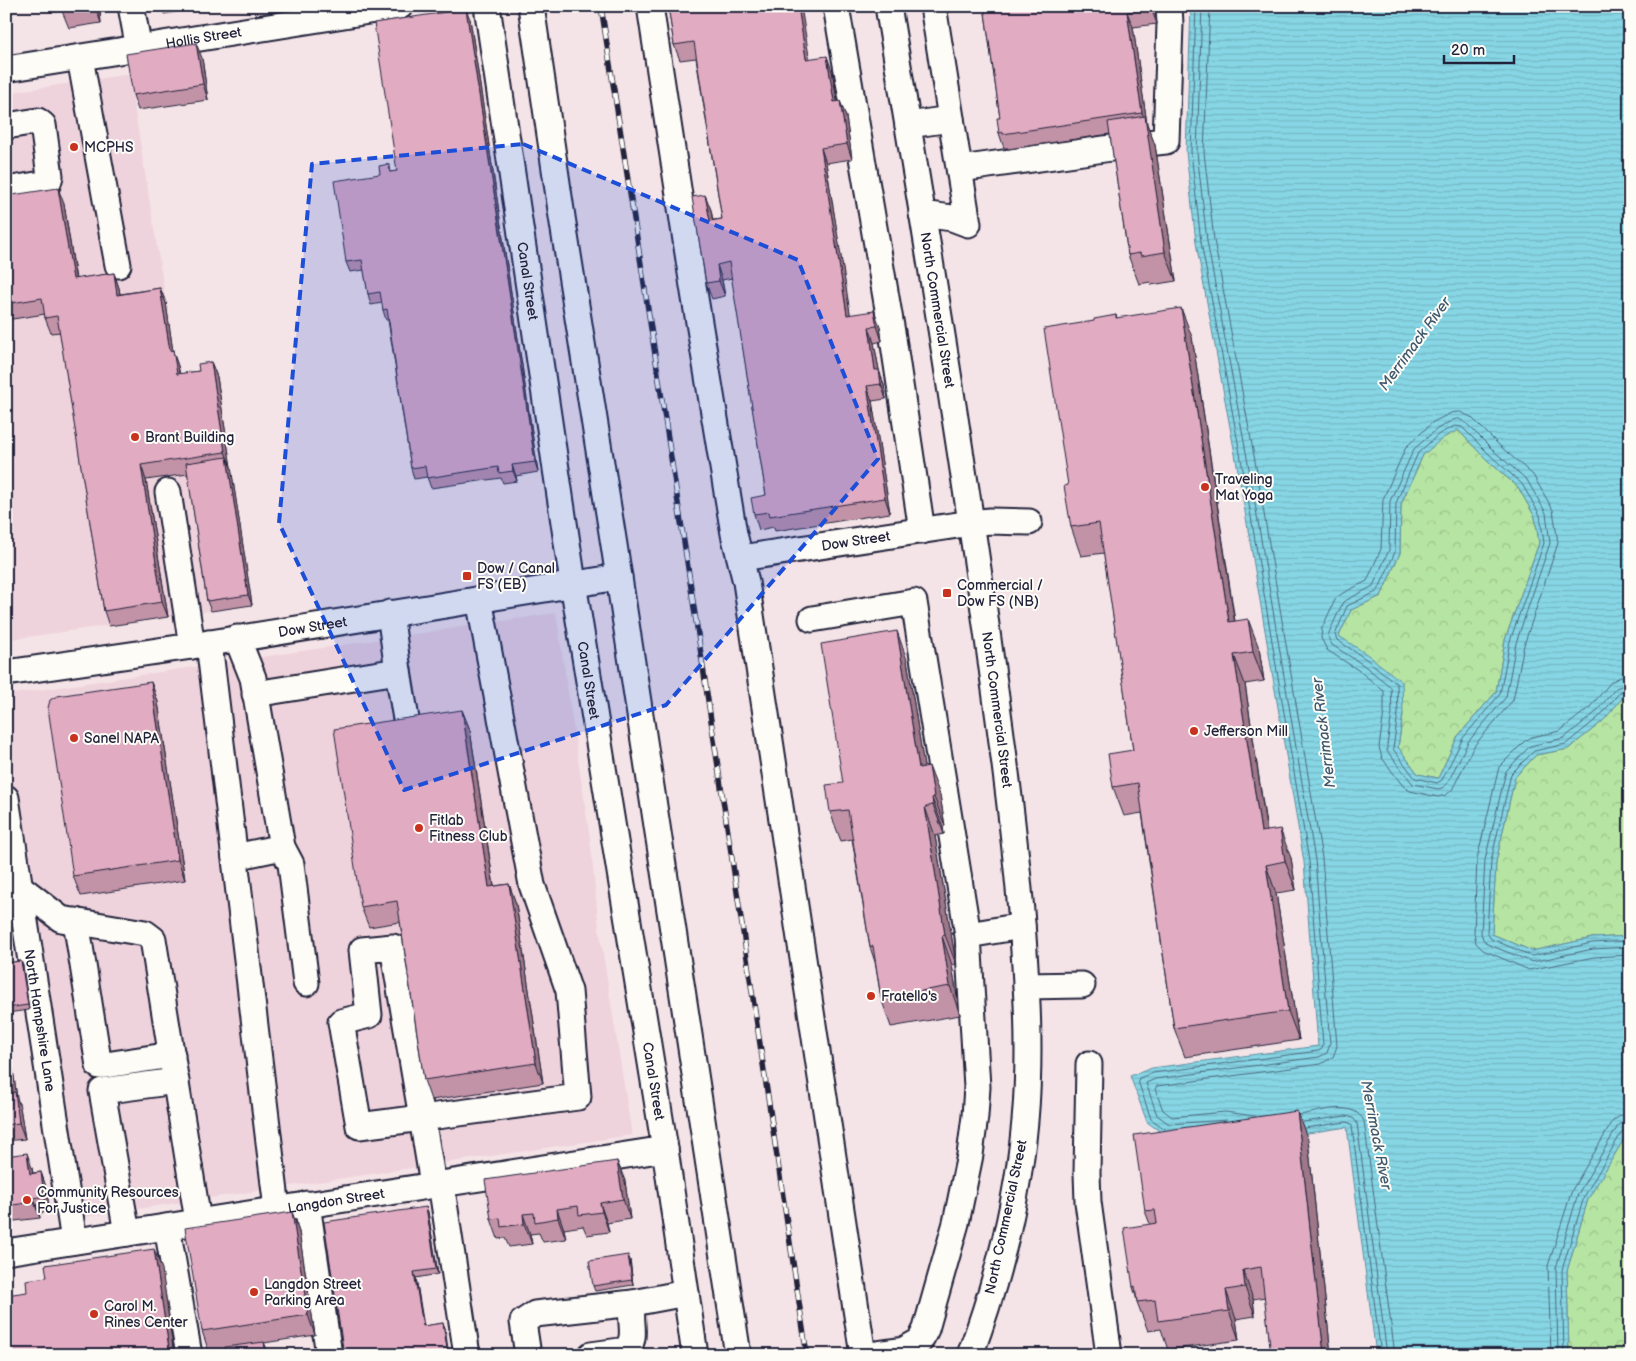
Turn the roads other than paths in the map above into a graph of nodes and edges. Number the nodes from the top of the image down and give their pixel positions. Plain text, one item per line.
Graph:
1 (131, 6) edge
2 (400, 6) edge
3 (487, 6) edge
4 (531, 6) edge
5 (650, 6) edge
6 (836, 6) edge
7 (888, 6) edge
8 (934, 6) edge
9 (1169, 6) edge
10 (354, 10) edge
11 (138, 49) junction
12 (80, 58) junction
13 (6, 70) edge
14 (951, 119) junction
15 (908, 125) junction
16 (6, 126) edge
17 (960, 169) junction
18 (6, 190) edge
19 (922, 214) junction
20 (118, 265) dead end
21 (168, 492) dead end
22 (1029, 522) dead end
23 (971, 523) junction
24 (922, 530) junction
25 (741, 558) junction
26 (619, 577) junction
27 (573, 584) junction
28 (479, 599) junction
29 (390, 613) junction
30 (812, 619) dead end
31 (236, 638) junction
32 (201, 644) junction
33 (398, 671) junction
34 (6, 673) edge
35 (254, 686) junction
36 (407, 725) edge
37 (6, 798) edge
38 (282, 847) junction
39 (235, 858) junction
40 (20, 887) junction
41 (76, 921) junction
42 (1022, 926) junction
43 (968, 935) junction
44 (306, 983) dead end
45 (1082, 985) dead end
46 (1026, 986) junction
47 (172, 1055) junction
48 (1089, 1064) dead end
49 (176, 1081) junction
50 (422, 1118) junction
51 (665, 1149) junction
52 (437, 1184) junction
53 (307, 1204) junction
54 (277, 1209) junction
55 (198, 1221) junction
56 (167, 1227) junction
57 (126, 1233) junction
58 (74, 1241) junction
59 (6, 1252) edge
60 (686, 1293) junction
61 (633, 1303) junction
62 (189, 1355) edge
63 (329, 1355) edge
64 (467, 1355) edge
65 (528, 1355) edge
66 (591, 1355) edge
67 (695, 1355) edge
68 (738, 1355) edge
69 (864, 1355) edge
70 (869, 1355) edge
71 (970, 1355) edge
72 (1110, 1355) edge

1 - 11 street
2 - 10 street, Hollis Street
3 - 27 street, Canal Street
4 - 26 street
5 - 25 street
6 - 24 street
7 - 15 street, North Commercial Street
8 - 14 street
9 - 17 street
10 - 11 street, Hollis Street
11 - 12 street, Hollis Street
12 - 13 street, Hollis Street
12 - 20 street
14 - 15 street
14 - 17 street
15 - 19 street, North Commercial Street
16 - 18 street
17 - 19 street
19 - 23 street, North Commercial Street
21 - 32 street
22 - 23 street, Dow Street
23 - 24 street, Dow Street
23 - 42 street, North Commercial Street
24 - 25 street, Dow Street
25 - 69 street
26 - 27 street, Dow Street
26 - 68 street
27 - 28 street, Dow Street
27 - 51 street, Canal Street
28 - 29 street, Dow Street
28 - 50 street
29 - 31 street, Dow Street
29 - 33 street
30 - 43 street
31 - 32 street, Dow Street
31 - 35 street
32 - 34 street, Dow Street
32 - 39 street
33 - 35 street
33 - 36 street
35 - 38 street
37 - 40 street, North Hampshire Lane
38 - 39 street
38 - 44 street
39 - 54 street
40 - 41 street
40 - 58 street, North Hampshire Lane
41 - 47 street
41 - 47 street
42 - 43 street
42 - 46 street, North Commercial Street
43 - 70 street
45 - 46 street
46 - 71 street, North Commercial Street
47 - 49 street
48 - 72 street
49 - 55 street
49 - 57 street
50 - 50 street
50 - 52 street
51 - 52 street, Langdon Street
51 - 60 street, Canal Street
52 - 53 street, Langdon Street
52 - 64 street
53 - 54 street, Langdon Street
53 - 63 street
54 - 55 street, Langdon Street
55 - 56 street, Langdon Street
56 - 57 street, Langdon Street
56 - 62 street
57 - 58 street, Langdon Street
58 - 59 street, Langdon Street
60 - 61 street
60 - 67 street, Canal Street
61 - 65 street
61 - 66 street

